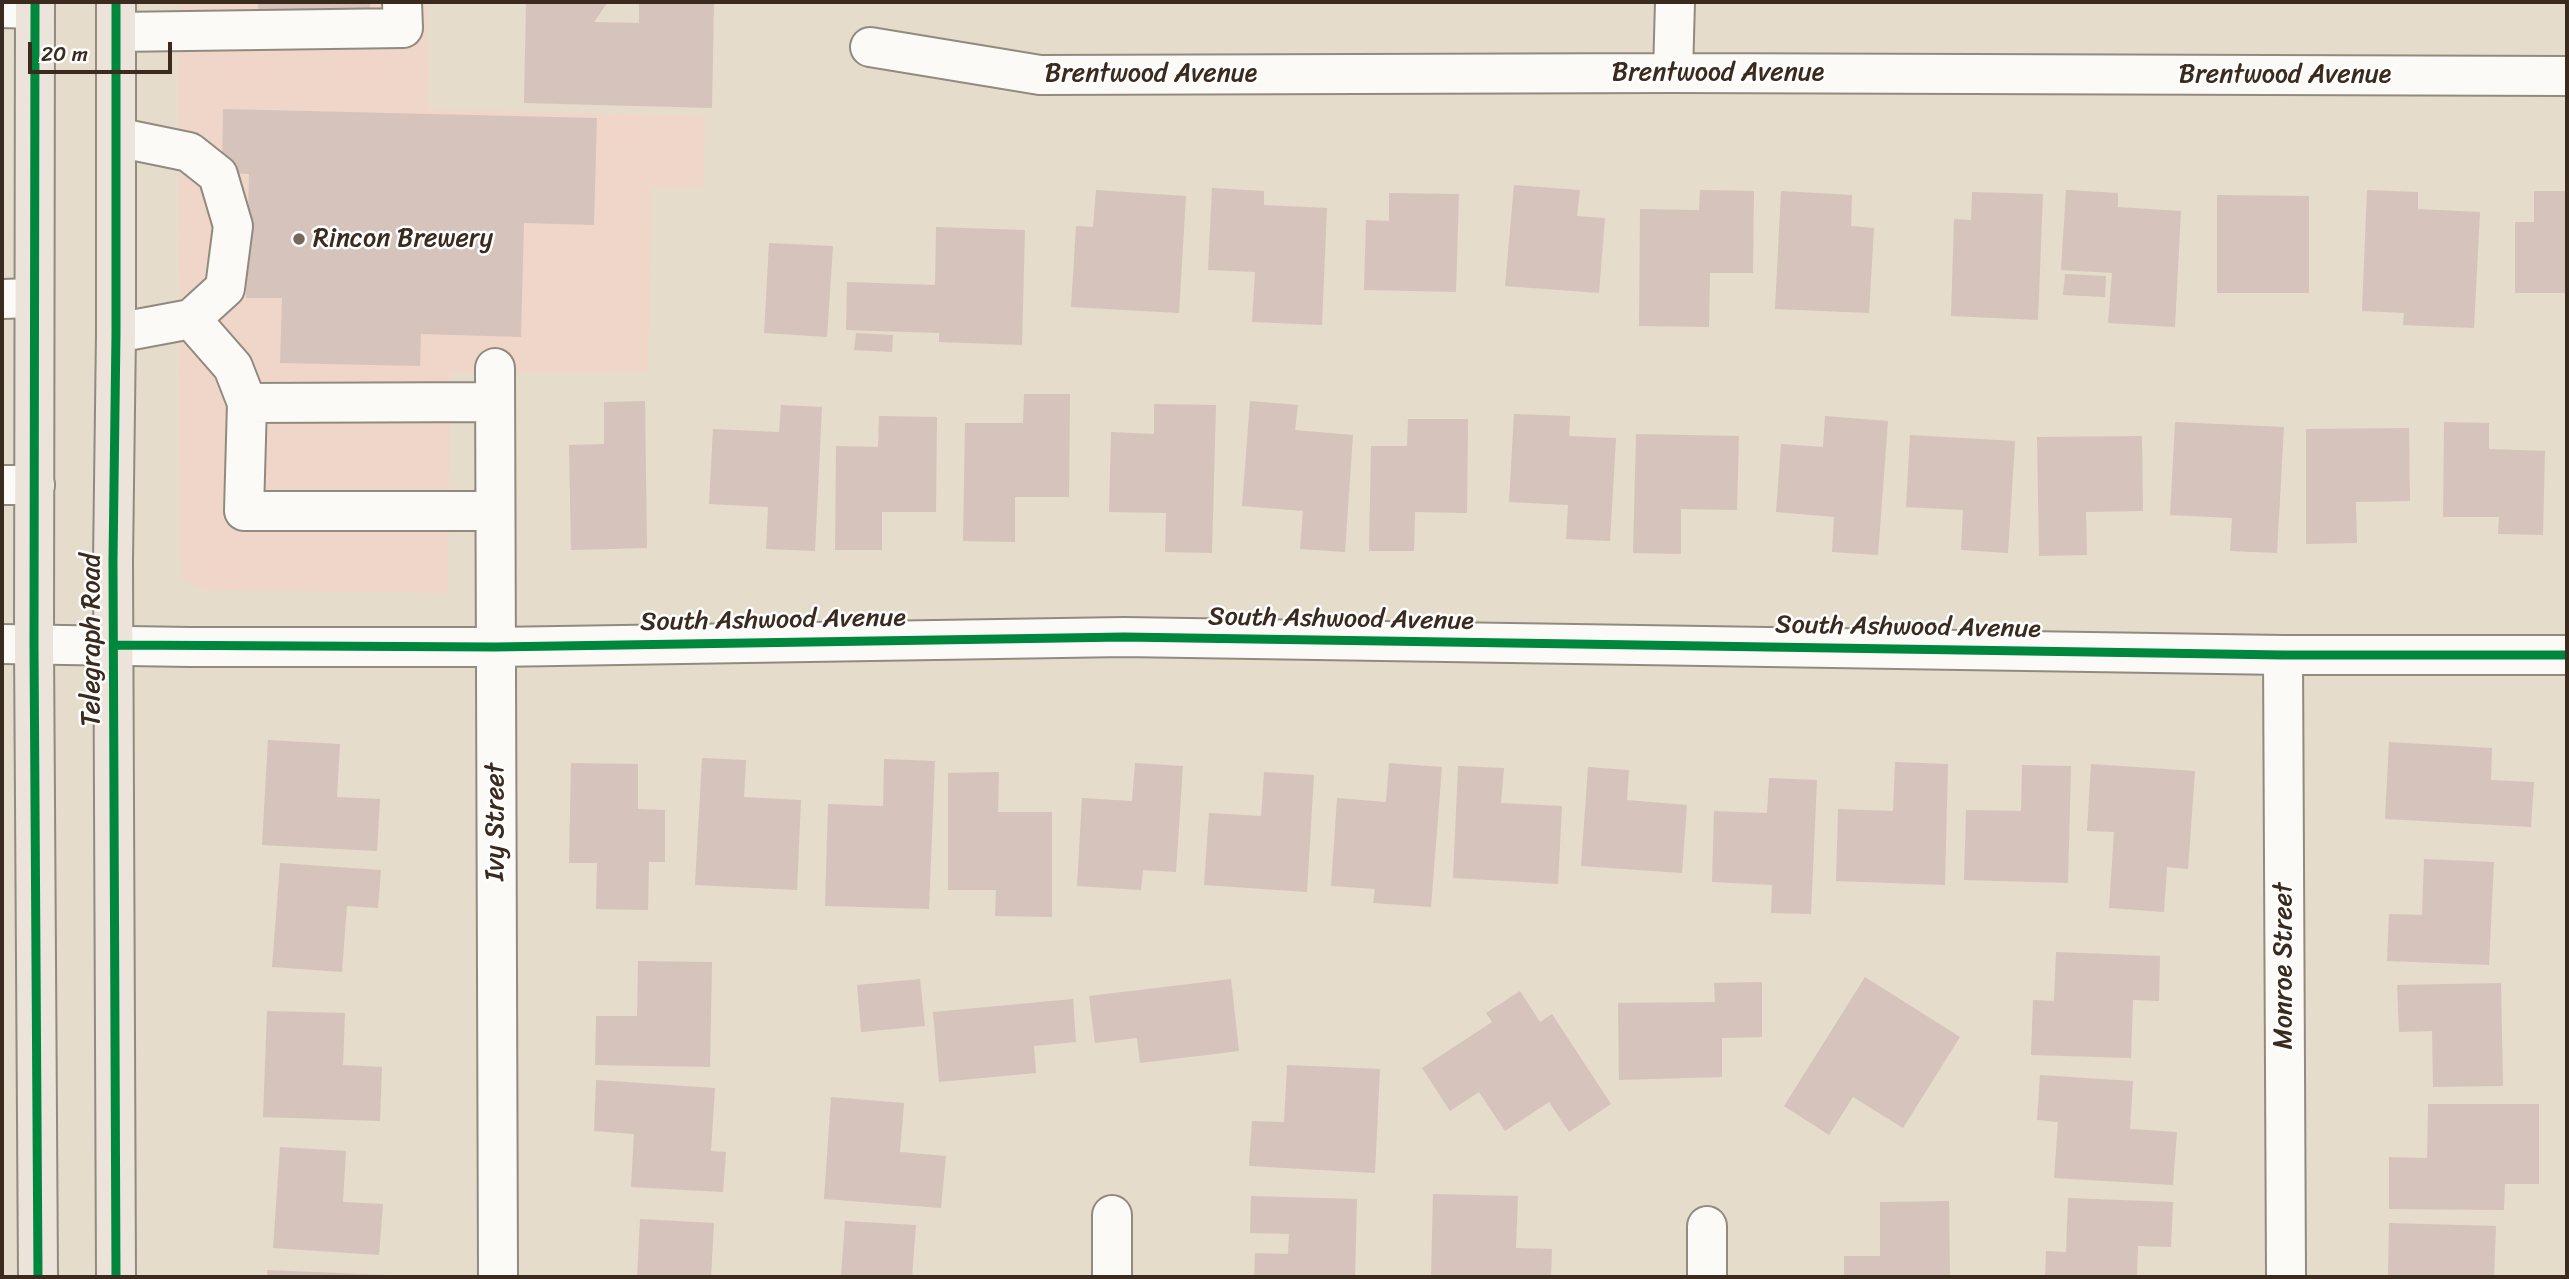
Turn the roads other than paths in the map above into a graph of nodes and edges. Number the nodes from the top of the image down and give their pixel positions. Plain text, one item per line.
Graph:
1 (402, 2) edge
2 (1675, 2) edge
3 (24, 6) edge
4 (116, 17) edge
5 (870, 47) dead end
6 (1673, 73) junction
7 (2567, 76) edge
8 (116, 137) junction
9 (18, 298) edge
10 (191, 319) junction
11 (116, 333) junction
12 (247, 403) junction
13 (18, 485) edge
14 (495, 512) junction
15 (18, 644) edge
16 (114, 645) junction
17 (495, 647) junction
18 (2283, 655) junction
19 (2567, 655) edge
20 (1112, 1215) dead end
21 (1707, 1226) dead end
22 (38, 1277) edge
23 (116, 1277) edge
24 (498, 1277) edge
25 (1112, 1277) edge
26 (1707, 1277) edge
27 (2286, 1277) edge

1 - 4 street
2 - 6 street
3 - 9 main road
4 - 8 main road, Telegraph Road
5 - 6 street, Brentwood Avenue
6 - 7 street, Brentwood Avenue
8 - 10 street
8 - 11 main road, Telegraph Road
9 - 13 main road
10 - 11 street
10 - 12 street
11 - 16 main road, Telegraph Road
12 - 14 street
12 - 14 street, Ivy Street
13 - 15 main road
14 - 17 street, Ivy Street
15 - 16 street, South Ashwood Avenue
15 - 22 main road
16 - 17 street, South Ashwood Avenue
16 - 23 main road, Telegraph Road
17 - 18 street, South Ashwood Avenue
17 - 24 street, Ivy Street
18 - 19 street, South Ashwood Avenue
18 - 27 street, Monroe Street
20 - 25 street
21 - 26 street

